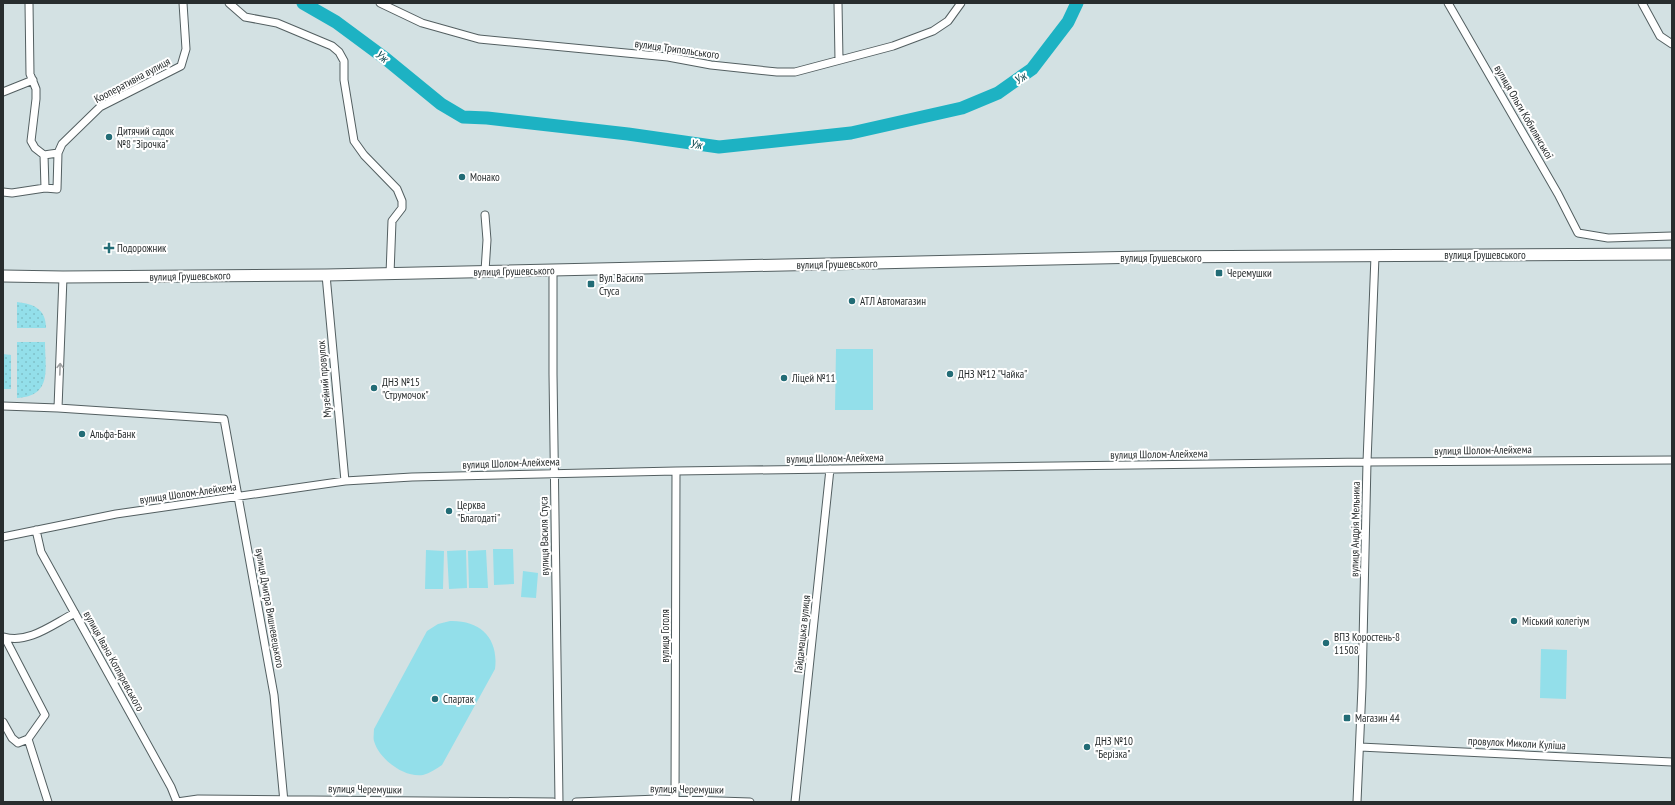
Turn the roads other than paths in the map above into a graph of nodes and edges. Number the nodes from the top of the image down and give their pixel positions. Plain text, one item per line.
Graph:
1 (29, 3) edge
2 (183, 3) edge
3 (229, 3) edge
4 (380, 3) edge
5 (838, 3) edge
6 (961, 3) edge
7 (1448, 3) edge
8 (1642, 3) edge
9 (1672, 44) edge
10 (839, 60) junction
11 (34, 80) junction
12 (3, 92) edge
13 (58, 153) junction
14 (44, 155) junction
15 (45, 188) junction
16 (3, 192) edge
17 (485, 215) dead end
18 (1672, 236) edge
19 (1672, 254) edge
20 (1375, 256) junction
21 (553, 270) junction
22 (485, 271) junction
23 (390, 274) junction
24 (326, 275) junction
25 (3, 276) edge
26 (63, 278) junction
27 (3, 406) edge
28 (58, 408) junction
29 (1672, 460) edge
30 (1367, 462) junction
31 (830, 469) junction
32 (676, 470) junction
33 (554, 473) junction
34 (345, 481) junction
35 (239, 497) junction
36 (36, 530) junction
37 (3, 537) edge
38 (75, 613) junction
39 (4, 637) edge
40 (3, 722) edge
41 (28, 739) junction
42 (1360, 747) junction
43 (1672, 762) edge
44 (284, 801) edge
45 (675, 801) edge
46 (48, 802) edge
47 (177, 802) edge
48 (553, 802) edge
49 (559, 802) edge
50 (576, 802) edge
51 (750, 802) edge
52 (796, 802) edge
53 (1357, 802) edge

1 - 11 street
2 - 13 street, Кооперативна вулиця
3 - 23 street
4 - 10 street, вулиця Трипольського
5 - 10 street
6 - 10 street, вулиця Трипольського
7 - 18 street, вулиця Ольги Кобилянської
8 - 9 street
11 - 12 street
11 - 14 street
13 - 14 street
13 - 15 street
14 - 15 street
15 - 16 street
17 - 22 street
19 - 20 highway, вулиця Грушевського
20 - 21 highway, вулиця Грушевського
20 - 30 street, вулиця Андрія Мельника
21 - 22 highway, вулиця Грушевського
21 - 33 street, вулиця Василя Стуса
22 - 23 highway, вулиця Грушевського
23 - 24 highway, вулиця Грушевського
24 - 26 highway, вулиця Грушевського
24 - 34 street, Музейний провулок
25 - 26 highway, вулиця Грушевського
28 -> 26 street
27 - 28 street
28 - 35 street, вулиця Дмитра Вишневецького
29 - 30 street, вулиця Шолом-Алейхема
30 - 31 street, вулиця Шолом-Алейхема
30 - 42 street, вулиця Андрія Мельника
31 - 32 street, вулиця Шолом-Алейхема
31 - 52 street, Гайдамацька вулиця
32 - 33 street, вулиця Шолом-Алейхема
32 - 45 street, вулиця Гоголя
33 - 34 street, вулиця Шолом-Алейхема
33 - 49 street, вулиця Василя Стуса
34 - 35 street, вулиця Шолом-Алейхема
35 - 36 street, вулиця Шолом-Алейхема
35 - 44 street, вулиця Дмитра Вишневецького
36 - 37 street, вулиця Шолом-Алейхема
36 - 38 street, вулиця Івана Котляревського
38 - 39 street
38 - 47 street, вулиця Івана Котляревського
39 - 41 street
40 - 41 street
41 - 46 street
42 - 43 street, провулок Миколи Куліша
42 - 53 street, вулиця Андрія Мельника
44 - 47 street, вулиця Черемушки
44 - 48 street, вулиця Черемушки
45 - 50 street, вулиця Черемушки
45 - 51 street, вулиця Черемушки

